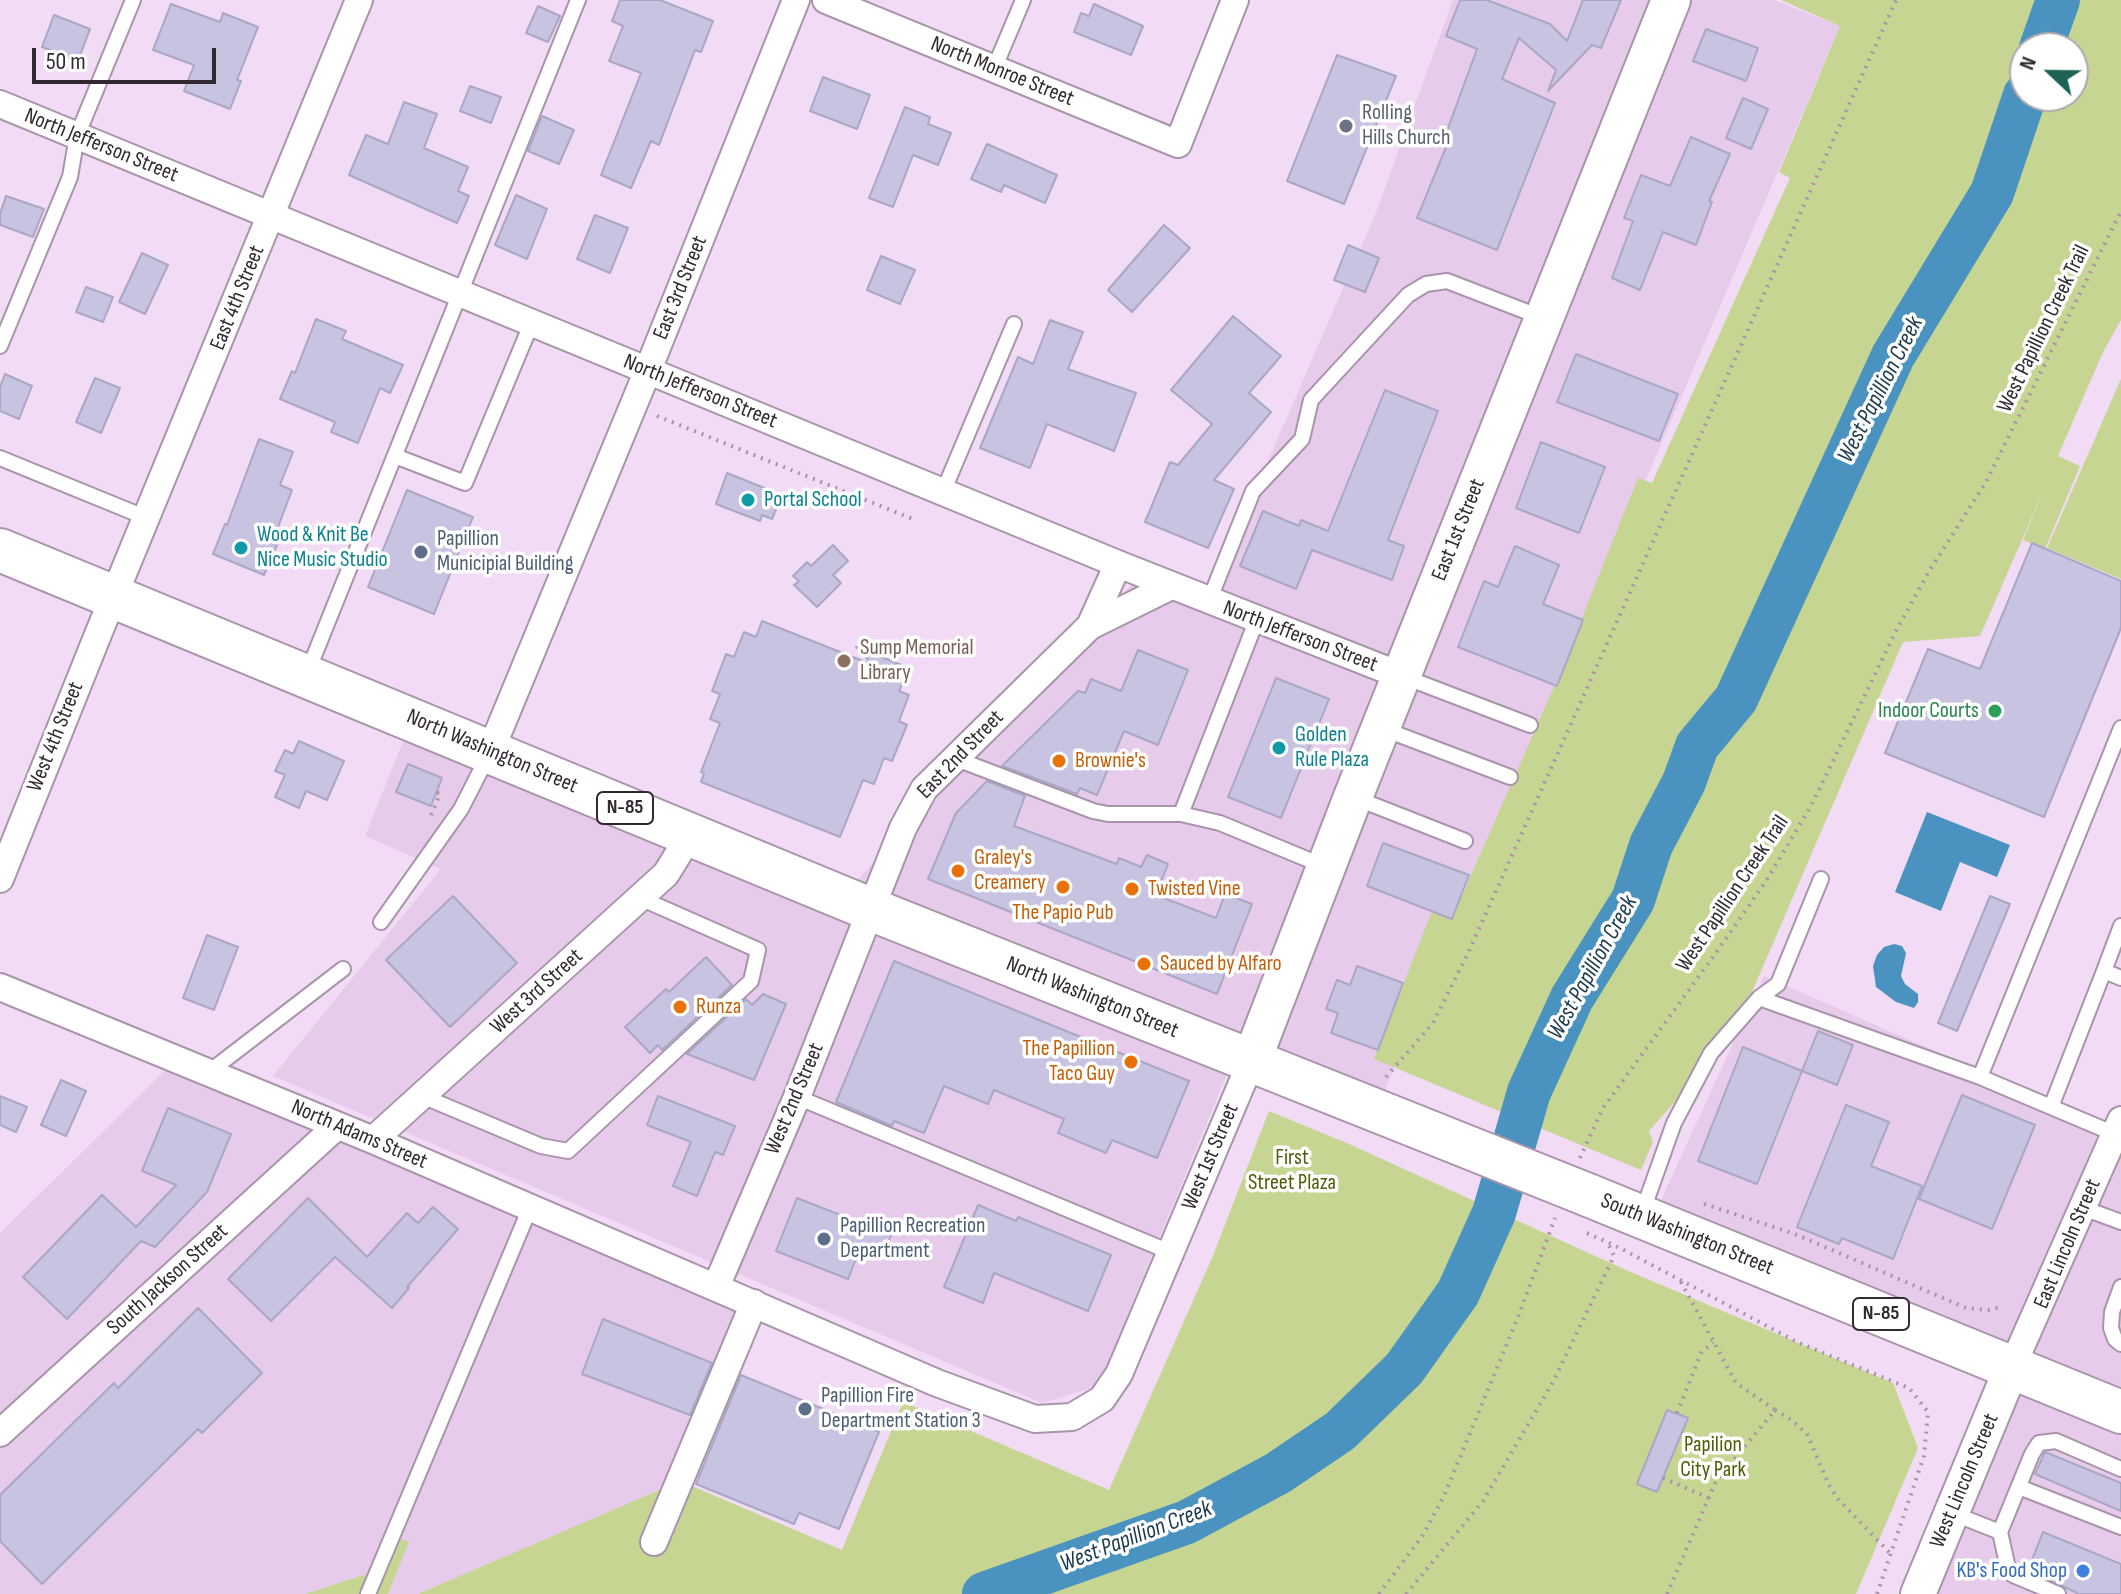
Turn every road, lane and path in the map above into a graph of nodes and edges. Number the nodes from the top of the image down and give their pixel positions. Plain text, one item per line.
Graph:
1 (133, 0) edge
2 (359, 0) edge
3 (578, 0) edge
4 (796, 0) edge
5 (826, 0) edge
6 (1023, 0) edge
7 (1235, 0) edge
8 (1671, 0) edge
9 (1896, 0) edge
10 (994, 69) junction
11 (0, 104) edge
12 (77, 136) junction
13 (2121, 211) edge
14 (272, 217) junction
15 (461, 293) junction
16 (1543, 318) junction
17 (532, 322) junction
18 (1014, 324) dead end
19 (0, 346) edge
20 (648, 370) junction
21 (632, 407) junction
22 (395, 456) junction
23 (0, 458) edge
24 (943, 492) junction
25 (147, 518) junction
26 (913, 519) dead end
27 (0, 550) edge
28 (1118, 564) junction
29 (1171, 586) junction
30 (115, 596) junction
31 (1209, 601) junction
32 (1257, 619) junction
33 (1090, 626) junction
34 (306, 675) junction
35 (1402, 676) junction
36 (1530, 725) dead end
37 (1381, 728) junction
38 (2121, 728) edge
39 (490, 752) junction
40 (954, 758) junction
41 (1510, 777) dead end
42 (436, 792) dead end
43 (1353, 797) junction
44 (1181, 814) junction
45 (429, 819) dead end
46 (690, 835) junction
47 (1465, 841) dead end
48 (1326, 867) junction
49 (0, 879) edge
50 (1821, 879) dead end
51 (640, 898) junction
52 (870, 909) junction
53 (381, 922) dead end
54 (2121, 926) edge
55 (343, 969) dead end
56 (2104, 971) junction
57 (2121, 978) edge
58 (0, 987) edge
59 (1759, 998) junction
60 (1251, 1062) junction
61 (209, 1072) junction
62 (1386, 1077) dead end
63 (1980, 1077) junction
64 (422, 1096) junction
65 (797, 1097) junction
66 (2051, 1107) junction
67 (337, 1126) junction
68 (2118, 1127) edge
69 (373, 1140) junction
70 (1577, 1200) junction
71 (530, 1208) junction
72 (2083, 1208) junction
73 (1641, 1219) junction
74 (2121, 1222) edge
75 (1608, 1243) junction
76 (1170, 1252) junction
77 (1614, 1256) junction
78 (1680, 1280) junction
79 (716, 1287) junction
80 (2121, 1287) edge
81 (754, 1303) junction
82 (2001, 1307) dead end
83 (1713, 1342) junction
84 (2121, 1344) edge
85 (2012, 1367) junction
86 (1775, 1410) junction
87 (2121, 1412) edge
88 (1677, 1413) dead end
89 (0, 1433) edge
90 (2121, 1469) edge
91 (1663, 1478) dead end
92 (2019, 1487) junction
93 (1709, 1498) junction
94 (1951, 1513) junction
95 (2121, 1527) edge
96 (2000, 1532) junction
97 (654, 1542) dead end
98 (1890, 1553) junction
99 (368, 1594) edge
100 (1379, 1594) edge
101 (1406, 1594) edge
102 (1667, 1594) edge
103 (1877, 1594) edge
104 (1918, 1594) edge
105 (2058, 1594) edge

1 - 12 lane
2 - 14 street, East 4th Street
3 - 15 lane
4 - 20 street, East 3rd Street
5 - 10 street, North Monroe Street
6 - 10 lane
7 - 10 street, North Monroe Street
8 - 16 main road, East 1st Street
9 - 62 path
11 - 12 street, North Jefferson Street
12 - 14 street, North Jefferson Street
12 - 19 lane
13 - 70 path, West Papillion Creek Trail
14 - 15 street, North Jefferson Street
14 - 25 street, East 4th Street
15 - 17 street, North Jefferson Street
15 - 22 lane
16 - 31 lane
16 - 35 main road, East 1st Street
17 - 20 street, North Jefferson Street
17 - 22 lane
18 - 24 lane
20 - 21 street, East 3rd Street
20 - 24 street, North Jefferson Street
21 - 26 path
21 - 39 street, East 3rd Street
22 - 34 lane
23 - 25 lane
24 - 28 street, North Jefferson Street
25 - 30 street, East 4th Street
27 - 30 main road, North Washington Street / N-85
28 - 29 street, North Jefferson Street
28 - 33 street
29 - 31 street, North Jefferson Street
29 - 33 street
30 - 34 main road, North Washington Street / N-85
30 - 49 street, West 4th Street
31 - 32 street, North Jefferson Street
32 - 35 street, North Jefferson Street
32 - 44 lane
33 - 40 street, East 2nd Street
34 - 39 main road, North Washington Street / N-85
35 - 36 lane
35 - 37 main road, East 1st Street
37 - 41 lane
37 - 43 main road, East 1st Street
38 - 63 lane
39 - 46 main road, North Washington Street / N-85
39 - 53 lane
40 - 44 lane
40 - 52 street, East 2nd Street
42 - 45 path
43 - 47 lane
43 - 48 main road, East 1st Street
44 - 48 lane
46 - 51 street, West 3rd Street
46 - 52 main road, North Washington Street / N-85
48 - 60 main road, East 1st Street
50 - 59 lane
51 - 64 street, West 3rd Street
51 - 64 lane
52 - 60 main road, North Washington Street / N-85
52 - 65 street, West 2nd Street
54 - 56 lane
55 - 61 lane
56 - 57 lane
56 - 66 lane
58 - 61 street, North Adams Street
59 - 63 lane
59 - 73 lane
60 - 70 main road, South Washington Street / N-85, bridge
60 - 76 street, West 1st Street
61 - 67 street, North Adams Street
63 - 66 lane
64 - 69 street, West 3rd Street
65 - 76 lane
65 - 79 street, West 2nd Street
66 - 68 lane
67 - 69 street, North Adams Street
67 - 89 street, South Jackson Street
68 - 72 street, East Lincoln Street
69 - 71 street, North Adams Street
70 - 73 main road, South Washington Street / N-85
70 - 75 path
70 - 100 path, West Papillion Creek Trail
71 - 79 street, North Adams Street
71 - 99 lane
72 - 74 lane
72 - 85 street, East Lincoln Street
73 - 75 path
73 - 77 path
73 - 78 path
73 - 82 path
73 - 85 main road, South Washington Street / N-85
75 - 77 path
76 - 81 street
77 - 101 path
78 - 83 path
78 - 98 path
79 - 81 street, North Adams Street
80 - 84 lane
81 - 97 street
83 - 86 path
83 - 88 path
85 - 87 main road, South Washington Street / N-85
85 - 94 street, West Lincoln Street
86 - 93 path
86 - 98 path
90 - 92 lane
91 - 93 path
92 - 95 lane
92 - 96 lane
93 - 102 path
94 - 96 lane
94 - 104 street, West Lincoln Street
96 - 105 lane
98 - 103 path

